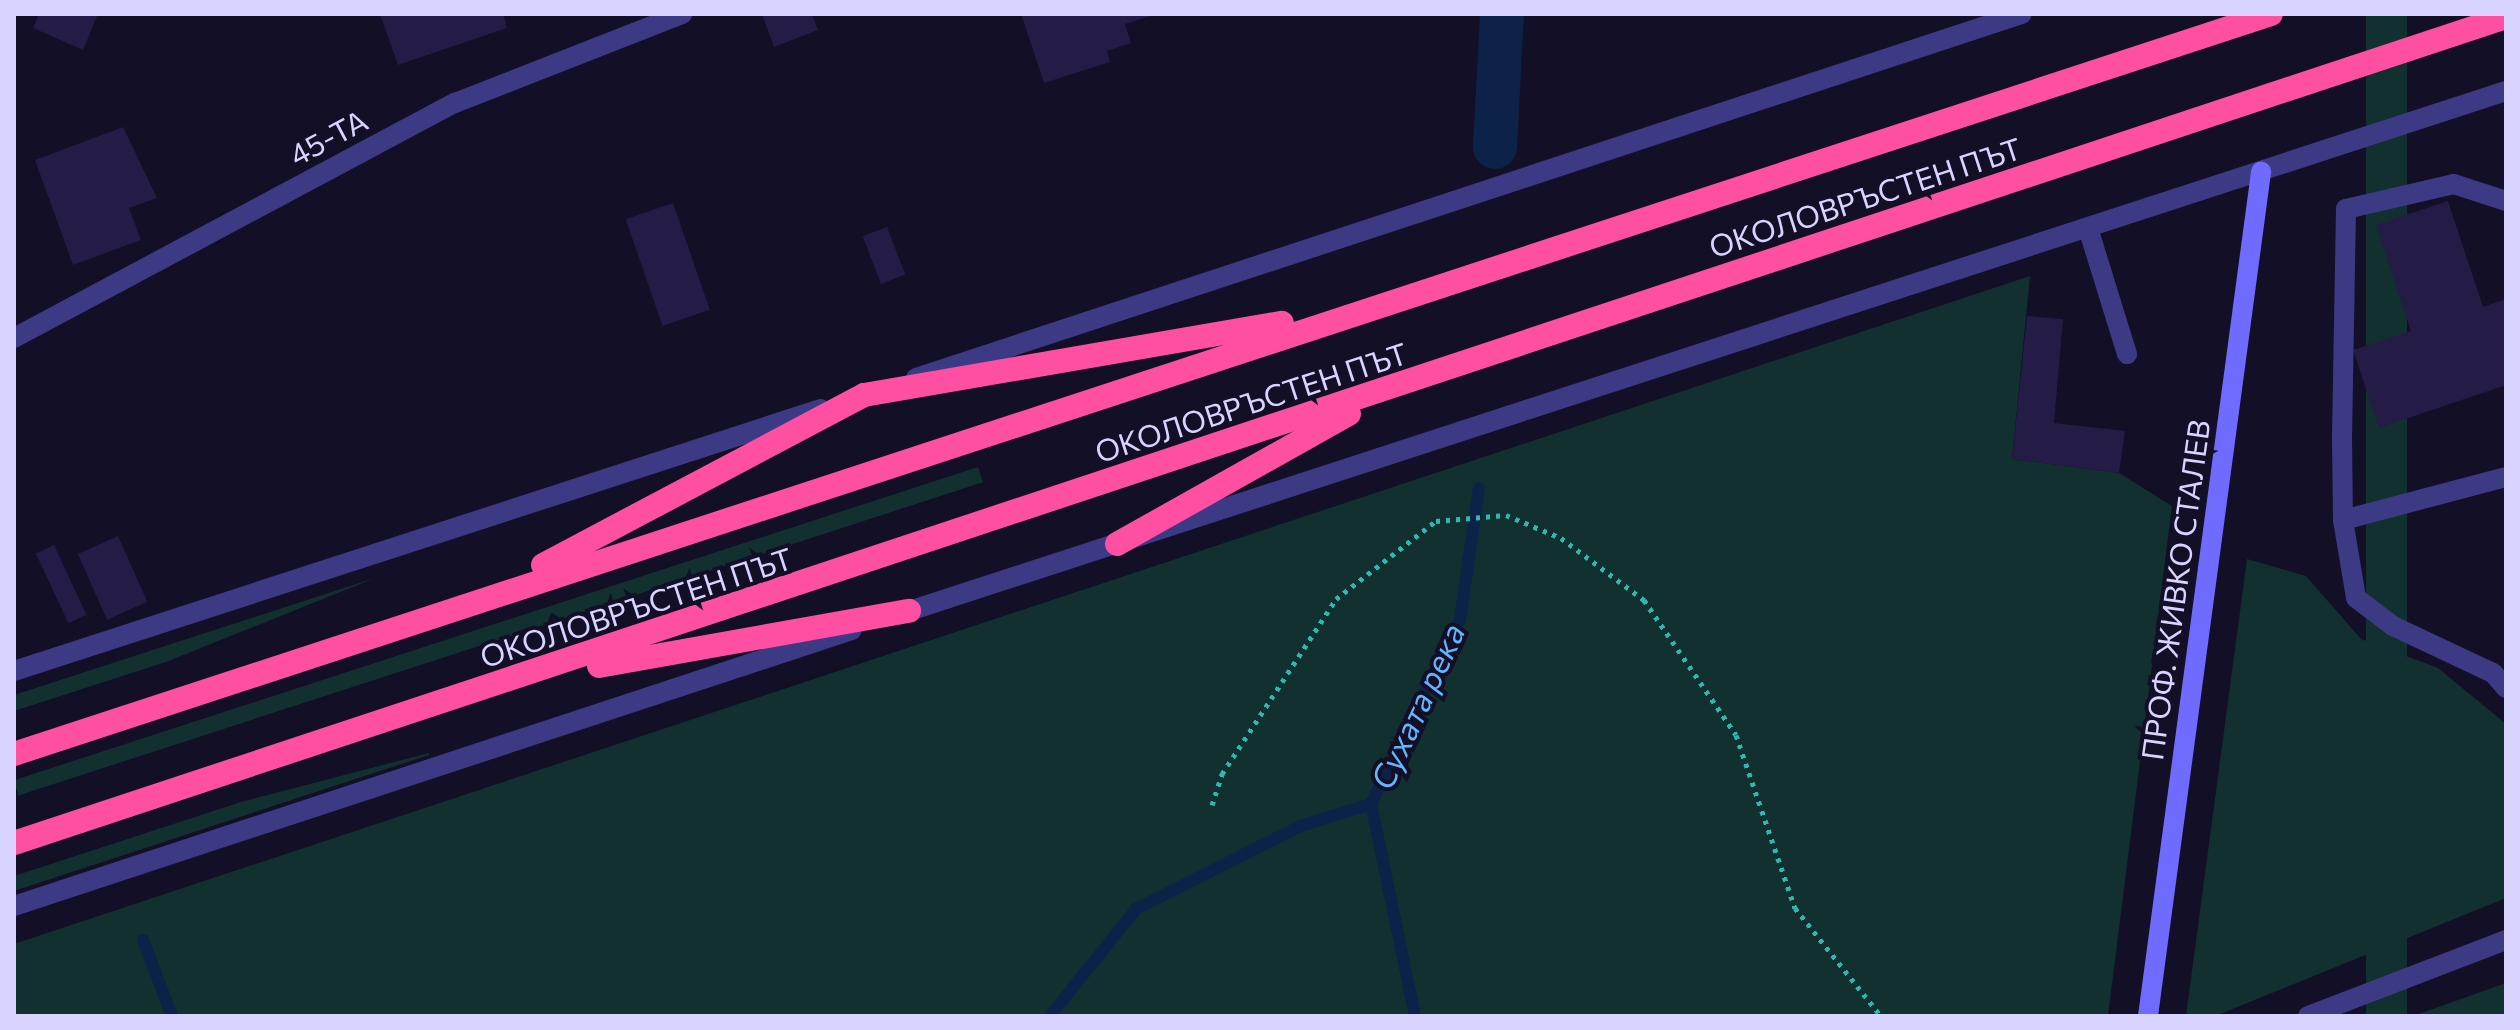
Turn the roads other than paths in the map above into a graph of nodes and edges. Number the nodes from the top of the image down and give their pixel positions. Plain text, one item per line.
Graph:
1 (682, 14) edge
2 (2022, 14) edge
3 (2271, 14) edge
4 (2506, 17) edge
5 (2000, 18) edge
6 (2506, 91) edge
7 (2261, 172) junction
8 (2506, 201) edge
9 (2088, 228) junction
10 (1368, 308) junction
11 (14, 338) edge
12 (2127, 354) dead end
13 (1397, 387) junction
14 (864, 395) junction
15 (2506, 477) edge
16 (2343, 520) junction
17 (1117, 544) junction
18 (484, 596) junction
19 (909, 611) junction
20 (14, 671) edge
21 (517, 680) junction
22 (2506, 688) edge
23 (14, 754) edge
24 (14, 843) edge
25 (14, 906) edge
26 (2506, 940) edge
27 (2148, 1016) edge
28 (2308, 1016) edge

1 - 11 street, 45-ТА
2 - 5 street
3 - 10 highway, ОКОЛОВРЪСТЕН ПЪТ
4 - 13 highway, ОКОЛОВРЪСТЕН ПЪТ
5 - 14 street
6 - 7 street
7 - 9 street
7 - 27 street, ПРОФ. ЖИВКО СТАЛЕВ
8 - 16 street
9 - 12 street
9 - 17 street
10 - 14 highway
10 - 18 highway, ОКОЛОВРЪСТЕН ПЪТ
13 - 17 highway
13 - 21 highway, ОКОЛОВРЪСТЕН ПЪТ
14 - 18 highway
14 - 20 street
15 - 16 street
16 - 22 street
17 - 19 street
18 - 23 highway, ОКОЛОВРЪСТЕН ПЪТ
19 - 21 highway
19 - 25 street
21 - 24 highway, ОКОЛОВРЪСТЕН ПЪТ
26 - 28 street

